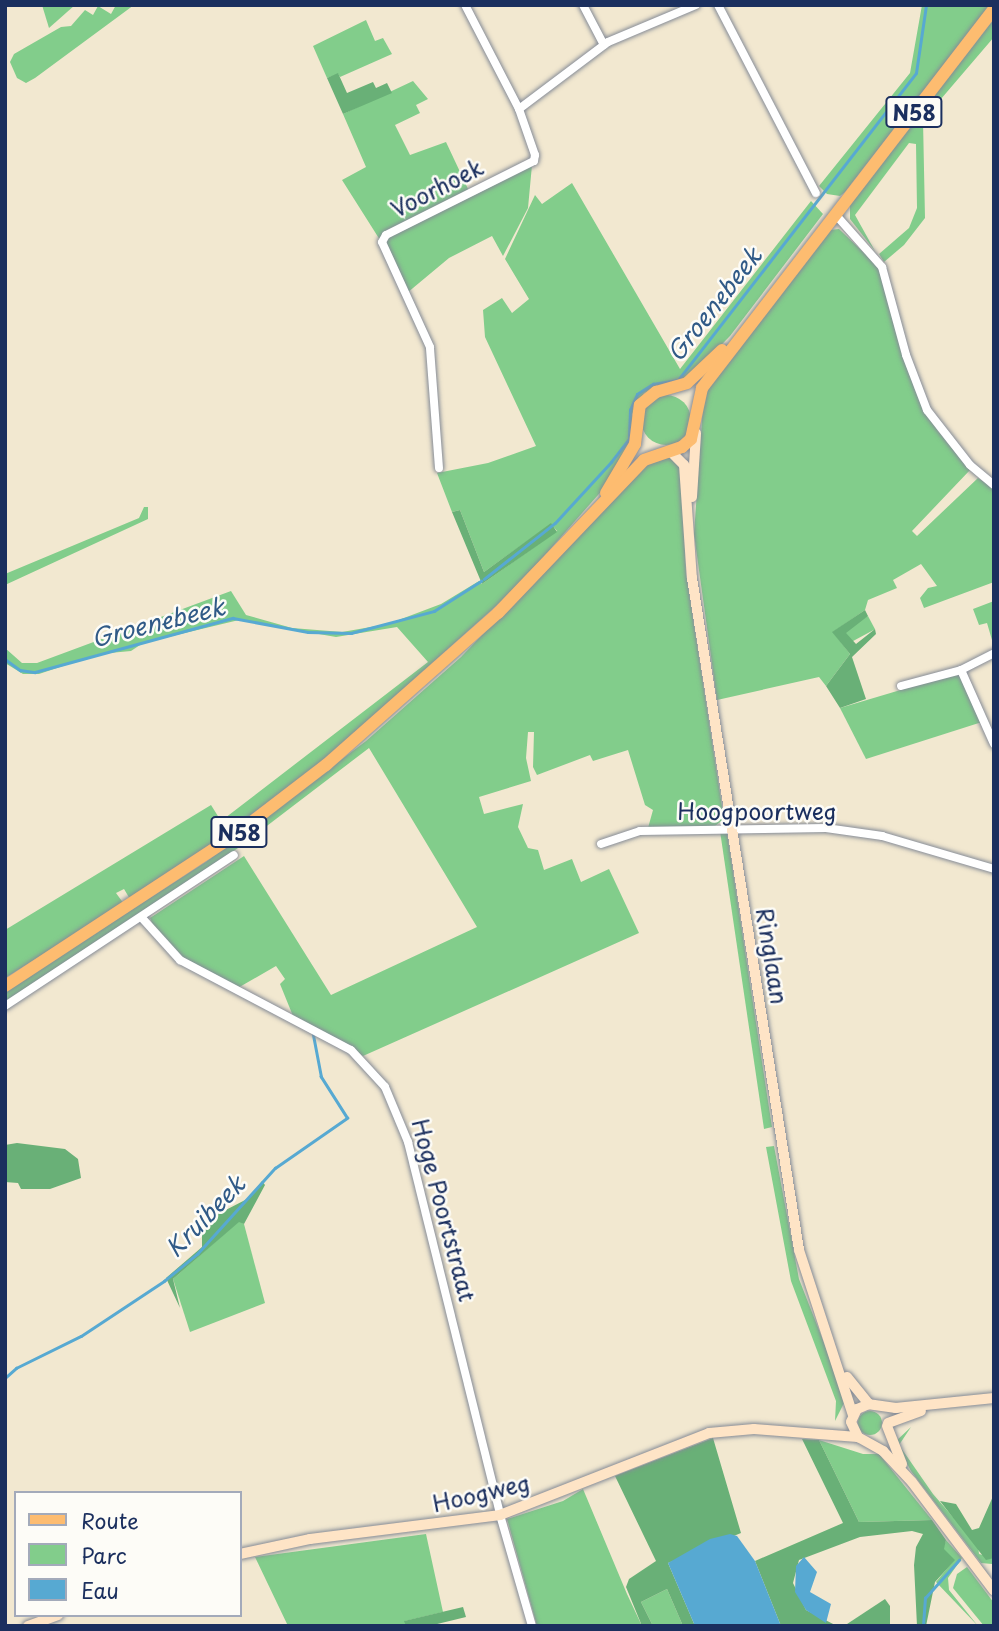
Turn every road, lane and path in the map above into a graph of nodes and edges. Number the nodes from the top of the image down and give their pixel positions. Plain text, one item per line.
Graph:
1 (465, 5) edge
2 (583, 5) edge
3 (696, 5) edge
4 (718, 5) edge
5 (994, 9) edge
6 (604, 45) junction
7 (519, 109) junction
8 (816, 193) dead end
9 (835, 214) junction
10 (758, 312) junction
11 (673, 390) junction
12 (697, 422) junction
13 (637, 425) junction
14 (666, 451) junction
15 (439, 468) dead end
16 (994, 485) edge
17 (580, 529) junction
18 (689, 556) junction
19 (994, 653) edge
20 (961, 670) junction
21 (901, 686) dead end
22 (994, 744) edge
23 (731, 828) junction
24 (601, 844) dead end
25 (234, 855) dead end
26 (994, 869) edge
27 (142, 918) junction
28 (5, 986) edge
29 (5, 1006) edge
30 (834, 1357) junction
31 (994, 1398) edge
32 (961, 1401) junction
33 (873, 1405) junction
34 (852, 1419) junction
35 (888, 1424) junction
36 (810, 1433) junction
37 (858, 1437) junction
38 (870, 1441) junction
39 (912, 1482) junction
40 (499, 1515) junction
41 (242, 1554) edge
42 (994, 1591) edge
43 (53, 1617) edge
44 (28, 1626) edge
45 (532, 1626) edge

1 - 7 street, Voorhoek
2 - 6 street
3 - 6 street
4 - 8 street
5 - 9 main road, N58
6 - 7 street
7 - 15 street, Voorhoek
9 - 10 main road, N58
9 - 16 street
10 - 11 main road, N58
10 - 12 main road, N58
11 - 12 main road
11 - 13 main road
12 - 14 main road
12 - 18 main road, Ringlaan
13 - 14 main road
13 - 17 main road, N58
14 - 17 main road, N58
14 - 18 main road, Ringlaan
17 - 28 main road, N58
18 - 23 main road, Ringlaan
19 - 20 street
20 - 21 street
20 - 22 street
23 - 24 street, Hoogpoortweg
23 - 26 street, Hoogpoortweg
23 - 30 main road, Ringlaan
25 - 27 street
27 - 29 street
27 - 40 street, Hoge Poortstraat
30 - 33 main road, Ringlaan
30 - 34 main road, Ringlaan
31 - 32 main road
32 - 33 main road
32 - 35 main road
33 - 34 main road
33 - 35 main road, Ringlaan
34 - 36 main road
34 - 37 main road, Ringlaan
35 - 38 main road
35 - 39 main road, Ringlaan
36 - 37 main road
36 - 40 main road, Hoogweg
37 - 38 main road, Ringlaan
38 - 39 main road, Ringlaan
39 - 42 main road, Ringlaan
40 - 41 main road, Hoogweg
40 - 45 street, Hoge Poortstraat
43 - 44 main road

